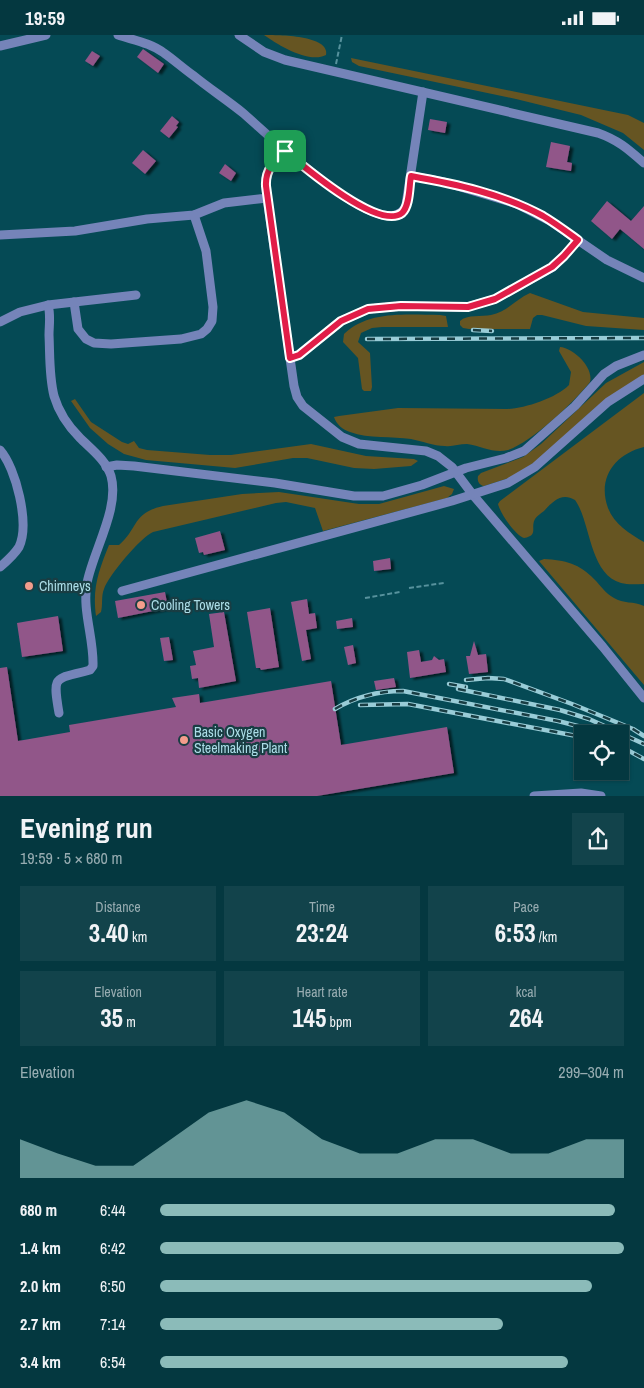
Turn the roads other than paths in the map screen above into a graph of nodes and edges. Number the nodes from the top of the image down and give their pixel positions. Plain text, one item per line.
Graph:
1 (46, 35) edge
2 (118, 35) edge
3 (239, 35) edge
4 (0, 47) edge
5 (423, 92) junction
6 (285, 151) junction
7 (644, 163) edge
8 (411, 176) junction
9 (267, 198) junction
10 (194, 215) junction
11 (0, 235) edge
12 (578, 240) junction
13 (644, 278) edge
14 (136, 295) dead end
15 (74, 302) junction
16 (48, 305) junction
17 (0, 322) edge
18 (644, 355) edge
19 (290, 358) junction
20 (644, 379) edge
21 (0, 450) edge
22 (106, 467) junction
23 (456, 472) junction
24 (473, 495) junction
25 (0, 567) edge
26 (122, 591) dead end
27 (644, 698) edge
28 (60, 713) dead end
29 (534, 795) edge
30 (601, 795) edge

1 - 4 lane
2 - 6 lane
3 - 5 lane
5 - 7 lane
5 - 8 lane
6 - 8 lane
6 - 9 lane
8 - 12 lane
9 - 10 lane
9 - 19 lane
10 - 11 lane
10 - 15 lane
12 - 13 lane
12 - 19 lane
14 - 15 lane
15 - 16 lane
16 - 17 lane
16 - 22 lane
18 - 23 lane
19 - 23 lane
20 - 24 lane
21 - 25 lane
22 - 23 lane
22 - 28 lane
23 - 24 lane
24 - 26 lane
24 - 27 lane
29 - 30 lane

